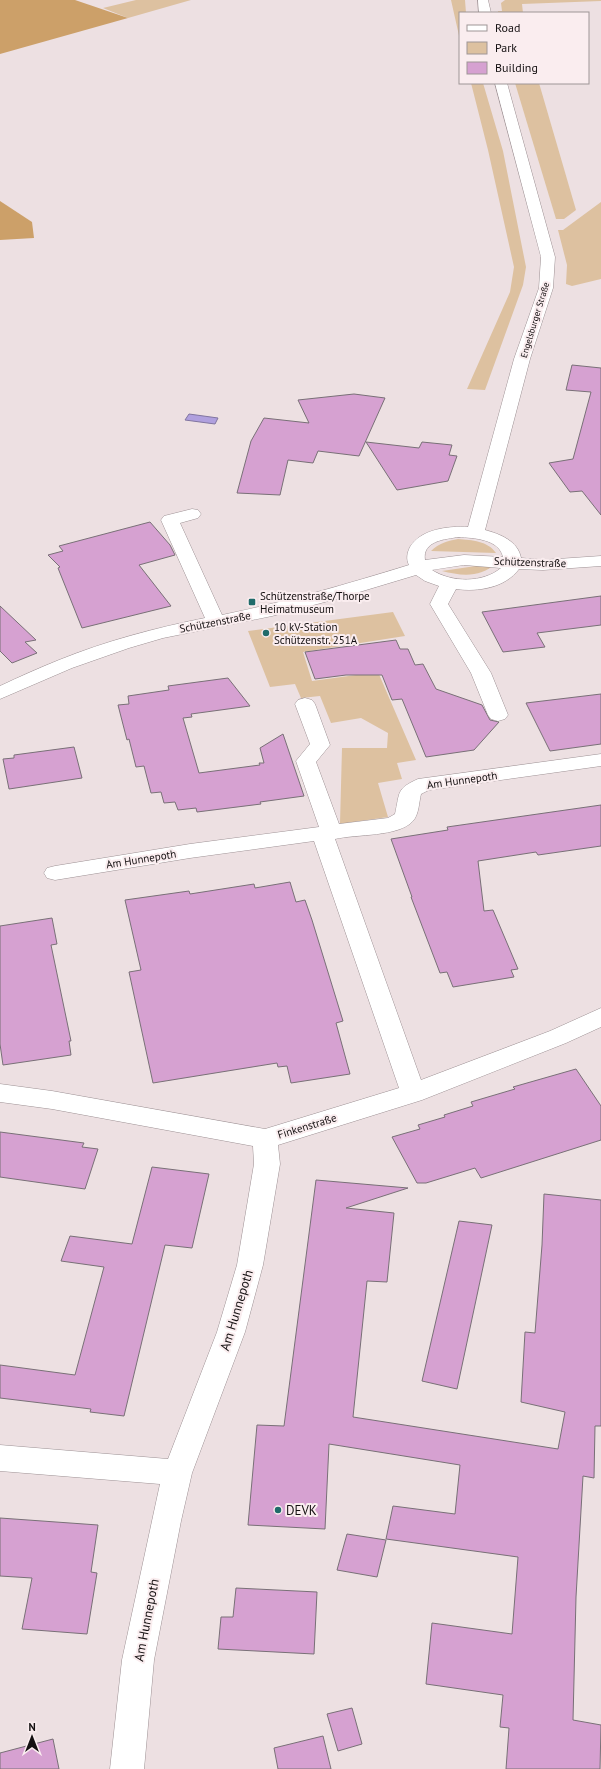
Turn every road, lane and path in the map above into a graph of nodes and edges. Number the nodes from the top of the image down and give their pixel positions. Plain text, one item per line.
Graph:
1 (483, 0) edge
2 (485, 12) edge
3 (502, 84) edge
4 (192, 514) dead end
5 (475, 533) junction
6 (601, 561) edge
7 (505, 562) junction
8 (425, 565) junction
9 (450, 583) junction
10 (216, 622) junction
11 (0, 693) edge
12 (305, 704) dead end
13 (498, 715) dead end
14 (601, 760) edge
15 (328, 834) junction
16 (54, 873) dead end
17 (601, 1017) edge
18 (0, 1093) edge
19 (413, 1093) junction
20 (265, 1139) junction
21 (0, 1458) edge
22 (177, 1473) junction
23 (127, 1769) edge

1 - 2 street
3 - 5 street, Engelsburger Straße
4 - 10 street
5 - 7 street
5 - 8 street
6 - 7 street, Schützenstraße
7 - 8 street, Schützenstraße
7 - 9 street
8 - 9 street
8 - 10 street, Schützenstraße
9 - 13 street
10 - 11 street, Schützenstraße
12 - 15 street
14 - 15 street, Am Hunnepoth
15 - 16 street, Am Hunnepoth
15 - 19 street
17 - 19 street, Finkenstraße
18 - 20 street, Finkenstraße
19 - 20 street, Finkenstraße
20 - 22 street, Am Hunnepoth
21 - 22 street
22 - 23 street, Am Hunnepoth

